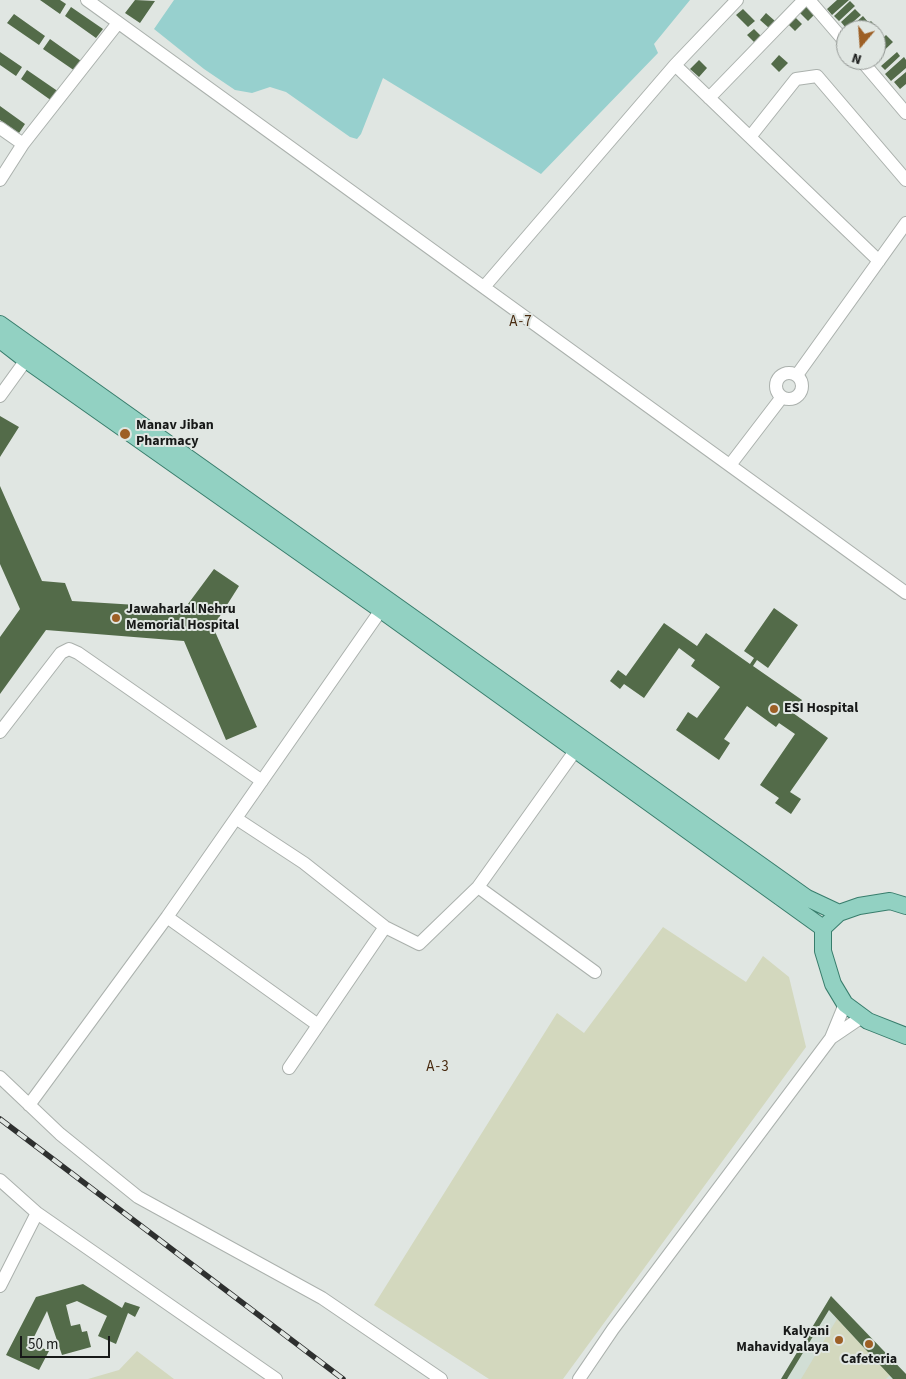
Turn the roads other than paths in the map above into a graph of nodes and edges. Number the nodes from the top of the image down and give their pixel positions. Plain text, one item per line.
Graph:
1 (87, 0) edge
2 (737, 0) edge
3 (804, 0) edge
4 (809, 0) edge
5 (118, 22) junction
6 (836, 31) edge
7 (674, 65) junction
8 (869, 70) edge
9 (709, 98) junction
10 (906, 113) edge
11 (0, 128) edge
12 (750, 137) junction
13 (23, 144) junction
14 (0, 180) edge
15 (906, 180) edge
16 (906, 224) edge
17 (879, 260) junction
18 (484, 287) junction
19 (0, 324) edge
20 (0, 340) edge
21 (26, 360) junction
22 (796, 376) junction
23 (0, 396) edge
24 (782, 397) junction
25 (730, 465) junction
26 (906, 593) edge
27 (381, 610) junction
28 (0, 732) edge
29 (580, 744) junction
30 (262, 782) junction
31 (237, 819) junction
32 (478, 886) junction
33 (906, 906) edge
34 (839, 913) junction
35 (167, 917) junction
36 (385, 927) junction
37 (823, 928) junction
38 (596, 972) dead end
39 (845, 1004) junction
40 (862, 1017) junction
41 (318, 1025) junction
42 (906, 1036) edge
43 (831, 1038) junction
44 (288, 1068) dead end
45 (0, 1078) edge
46 (29, 1105) junction
47 (0, 1180) edge
48 (37, 1213) junction
49 (0, 1286) edge
50 (276, 1379) edge
51 (441, 1379) edge
52 (579, 1379) edge

1 - 5 street
2 - 7 street
3 - 9 street
4 - 6 street
5 - 13 street
5 - 18 street
7 - 9 street
7 - 18 street
8 - 10 street
9 - 12 street
11 - 13 street
12 - 15 street
12 - 17 street
13 - 14 street
16 - 17 street
17 - 22 street
18 - 25 street
19 - 29 main road
20 - 21 main road
21 - 23 street
21 - 27 main road
22 - 24 street
22 - 24 street
24 - 25 street
25 - 26 street
27 - 29 main road
27 - 30 street
28 - 30 street
29 - 32 street
29 - 34 main road
29 - 37 main road
30 - 31 street
31 - 35 street
31 - 36 street
32 - 36 street
32 - 38 street
33 - 34 main road
34 - 37 main road
35 - 41 street
35 - 46 street
36 - 41 street
37 - 39 main road
39 - 40 main road
39 - 43 street
40 - 42 main road
40 - 43 street
41 - 44 street
43 - 52 street
45 - 46 street
46 - 51 street
47 - 48 street
48 - 49 street
48 - 50 street

